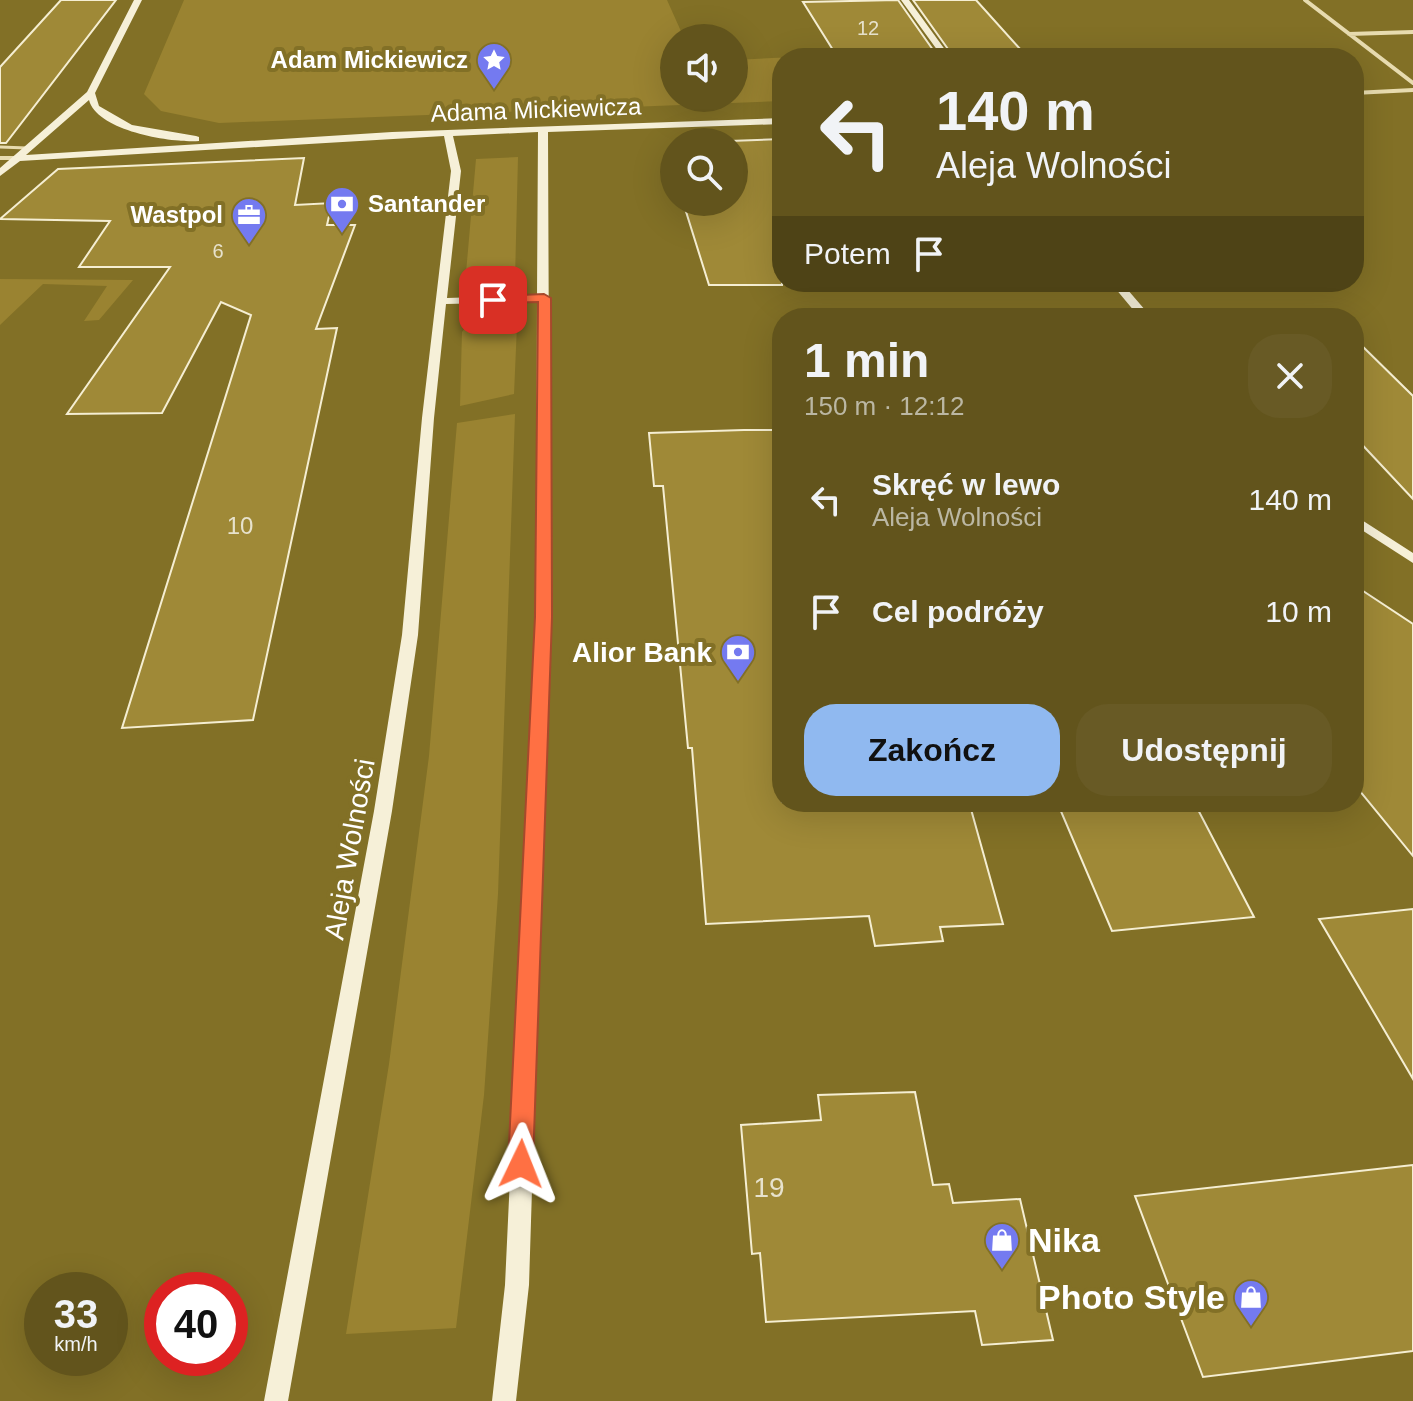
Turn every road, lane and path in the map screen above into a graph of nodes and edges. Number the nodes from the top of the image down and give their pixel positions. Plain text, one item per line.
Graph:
1 (138, 0) edge
2 (905, 0) edge
3 (1305, 0) edge
4 (1413, 32) edge
5 (1349, 34) junction
6 (940, 48) edge
7 (1413, 83) edge
8 (1413, 90) edge
9 (1364, 92) edge
10 (91, 93) junction
11 (772, 121) edge
12 (543, 130) junction
13 (448, 134) junction
14 (291, 141) junction
15 (0, 147) edge
16 (27, 148) junction
17 (0, 158) edge
18 (16, 158) junction
19 (0, 173) edge
20 (1124, 292) edge
21 (544, 298) junction
22 (443, 301) junction
23 (1137, 308) edge
24 (1364, 526) edge
25 (1413, 559) edge
26 (276, 1401) edge
27 (504, 1401) edge

1 - 10 street
2 - 6 street
3 - 5 street
4 - 5 street
5 - 7 street
8 - 9 street
10 - 14 street, Adama Mickiewicza
10 - 16 street
11 - 12 street, Adama Mickiewicza
12 - 13 street, Adama Mickiewicza
12 - 21 street
13 - 14 street, Adama Mickiewicza
13 - 22 street, Aleja Wolności
14 - 18 street, Adama Mickiewicza
15 - 16 lane
16 - 18 street
17 - 18 street, Adama Mickiewicza
18 - 19 street
20 - 23 street
21 - 22 street
21 - 27 street
22 - 26 street, Aleja Wolności
24 - 25 street

